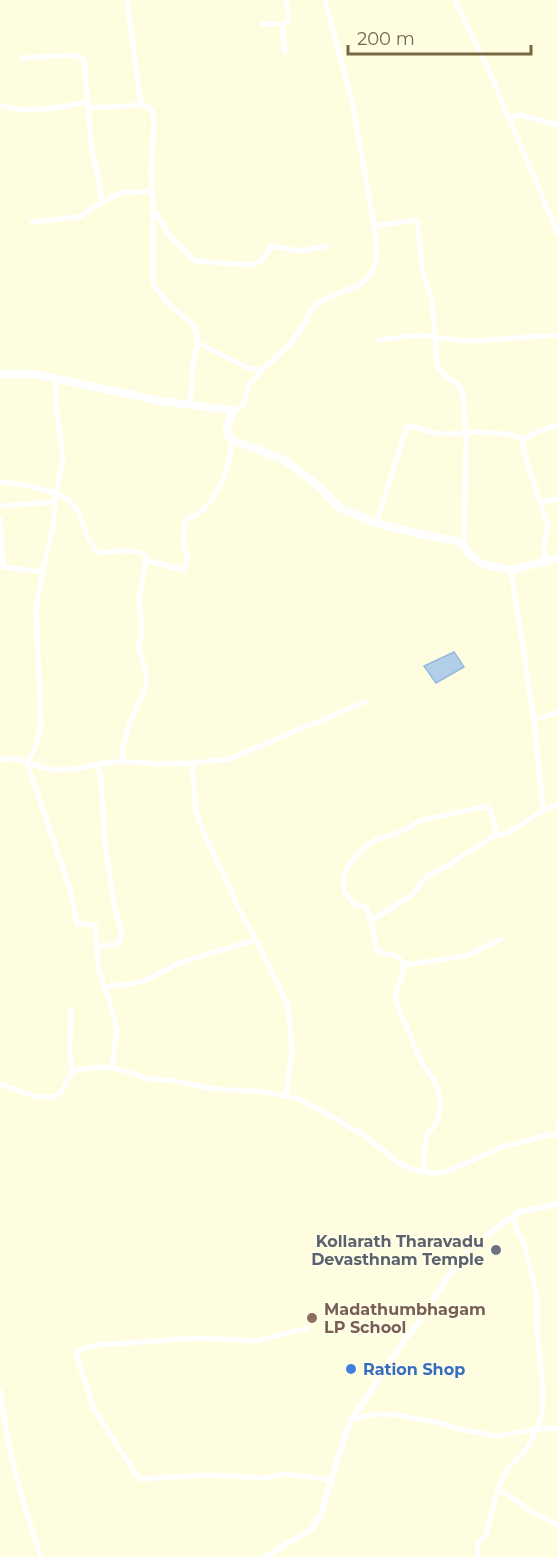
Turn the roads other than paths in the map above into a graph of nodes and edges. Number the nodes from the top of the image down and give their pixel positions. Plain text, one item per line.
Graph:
1 (127, 0) edge
2 (285, 0) edge
3 (325, 0) edge
4 (455, 0) edge
5 (262, 24) dead end
6 (282, 24) junction
7 (285, 52) dead end
8 (21, 58) dead end
9 (0, 105) edge
10 (88, 105) junction
11 (144, 105) junction
12 (509, 117) junction
13 (558, 125) edge
14 (152, 191) junction
15 (102, 202) junction
16 (153, 208) junction
17 (32, 222) dead end
18 (374, 226) junction
19 (558, 234) edge
20 (327, 246) dead end
21 (558, 335) edge
22 (435, 338) junction
23 (379, 340) dead end
24 (198, 343) junction
25 (264, 368) junction
26 (0, 374) edge
27 (55, 378) junction
28 (190, 405) junction
29 (232, 413) junction
30 (558, 425) edge
31 (466, 434) junction
32 (522, 439) junction
33 (232, 440) junction
34 (0, 482) edge
35 (56, 493) junction
36 (558, 498) edge
37 (55, 502) junction
38 (540, 502) junction
39 (0, 506) edge
40 (0, 518) edge
41 (376, 523) junction
42 (464, 546) junction
43 (558, 558) edge
44 (146, 560) junction
45 (546, 561) junction
46 (511, 570) junction
47 (43, 572) junction
48 (365, 702) dead end
49 (558, 712) edge
50 (534, 720) junction
51 (0, 760) edge
52 (123, 761) junction
53 (27, 763) junction
54 (192, 763) junction
55 (97, 764) junction
56 (558, 804) edge
57 (543, 811) junction
58 (497, 834) junction
59 (371, 921) junction
60 (501, 939) dead end
61 (255, 940) junction
62 (97, 947) junction
63 (402, 963) junction
64 (104, 987) junction
65 (71, 1010) dead end
66 (112, 1068) junction
67 (72, 1072) junction
68 (0, 1084) edge
69 (286, 1096) junction
70 (558, 1123) edge
71 (558, 1134) edge
72 (423, 1172) junction
73 (558, 1204) edge
74 (513, 1216) junction
75 (307, 1328) dead end
76 (0, 1391) edge
77 (352, 1419) junction
78 (558, 1428) edge
79 (537, 1429) junction
80 (332, 1480) junction
81 (498, 1490) junction
82 (558, 1525) edge
83 (41, 1557) edge
84 (266, 1557) edge
85 (478, 1557) edge

1 - 11 street
2 - 6 street
3 - 18 street
4 - 12 street
5 - 6 street
6 - 7 street
8 - 10 street
9 - 10 street
10 - 11 street
10 - 15 street
11 - 14 street
12 - 13 street
12 - 19 street
14 - 15 street
14 - 16 street
15 - 17 street
16 - 20 street
16 - 24 street
18 - 22 street
18 - 25 street
21 - 22 street
22 - 23 street
22 - 31 street
24 - 25 street
24 - 28 street
25 - 29 street
26 - 27 main road
27 - 28 main road
27 - 35 street
28 - 29 main road
29 - 33 main road
30 - 32 street
31 - 32 street
31 - 41 street
31 - 42 street
32 - 38 street
33 - 41 main road
33 - 44 street
34 - 35 street
35 - 37 street
35 - 44 street
36 - 38 street
37 - 39 street
37 - 47 street
38 - 45 street
40 - 47 street
41 - 42 main road
42 - 46 main road
43 - 45 main road
44 - 52 street
45 - 46 main road
46 - 50 street
47 - 53 street
48 - 54 street
49 - 50 street
50 - 57 street
51 - 53 street
52 - 54 street
52 - 55 street
53 - 55 street
53 - 62 street
54 - 61 street
55 - 62 street
56 - 57 street
57 - 58 street
58 - 59 street
58 - 59 street
59 - 63 street
60 - 63 street
61 - 64 street
61 - 69 street
62 - 64 street
63 - 72 street
64 - 66 street
65 - 67 street
66 - 67 street
66 - 69 street
67 - 68 street
69 - 72 street
70 - 71 street
71 - 72 street
73 - 74 street
74 - 77 street
74 - 79 street
75 - 80 street
76 - 83 street
77 - 79 street
77 - 80 street
78 - 79 street
79 - 81 street
80 - 84 street
81 - 82 street
81 - 85 street

